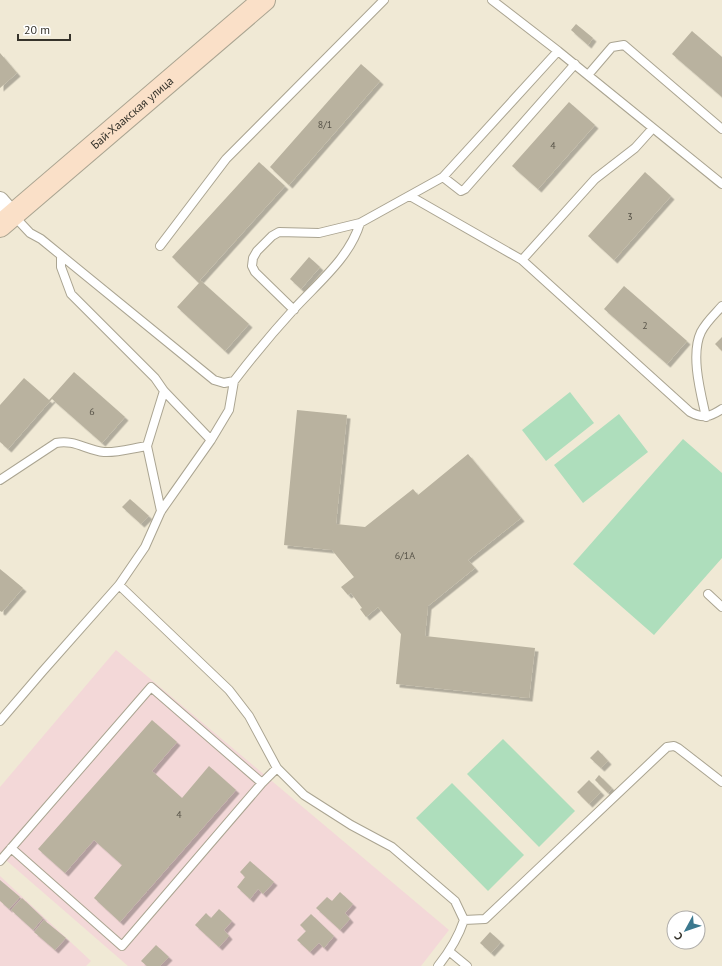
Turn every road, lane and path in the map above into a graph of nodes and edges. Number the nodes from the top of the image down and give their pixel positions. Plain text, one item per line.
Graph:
1 (264, 0) edge
2 (384, 0) edge
3 (492, 0) edge
4 (558, 51) junction
5 (575, 64) junction
6 (588, 75) junction
7 (653, 128) junction
8 (722, 129) edge
9 (443, 177) junction
10 (722, 184) edge
11 (410, 196) junction
12 (4, 214) edge
13 (360, 223) junction
14 (160, 246) dead end
15 (61, 256) junction
16 (522, 260) junction
17 (722, 306) edge
18 (294, 310) junction
19 (234, 381) junction
20 (164, 392) junction
21 (722, 409) edge
22 (706, 417) junction
23 (211, 440) junction
24 (147, 446) junction
25 (0, 480) edge
26 (161, 511) junction
27 (119, 584) junction
28 (708, 594) dead end
29 (722, 606) edge
30 (0, 722) edge
31 (277, 768) junction
32 (722, 782) edge
33 (262, 783) junction
34 (11, 848) junction
35 (0, 861) edge
36 (464, 920) junction
37 (450, 952) junction
38 (438, 966) edge
39 (467, 966) edge

1 - 12 main road, Бай-Хаакская улица
2 - 14 lane
3 - 4 lane
4 - 5 lane
4 - 9 lane
5 - 6 lane
5 - 9 lane
6 - 7 lane
6 - 8 lane
7 - 10 lane
7 - 16 lane
9 - 11 lane
11 - 13 lane
11 - 16 lane
12 - 15 lane
13 - 18 lane
13 - 18 lane
15 - 19 lane
15 - 20 lane
16 - 22 lane
17 - 22 lane
18 - 19 lane
19 - 23 lane
20 - 23 lane
20 - 24 lane
21 - 22 lane
23 - 26 lane
24 - 25 lane
24 - 26 lane
26 - 27 lane
27 - 30 lane
27 - 31 lane
28 - 29 lane
31 - 33 lane
31 - 36 lane
32 - 36 lane
33 - 34 lane
33 - 34 lane
34 - 35 lane
36 - 37 lane
37 - 38 lane
37 - 39 lane

